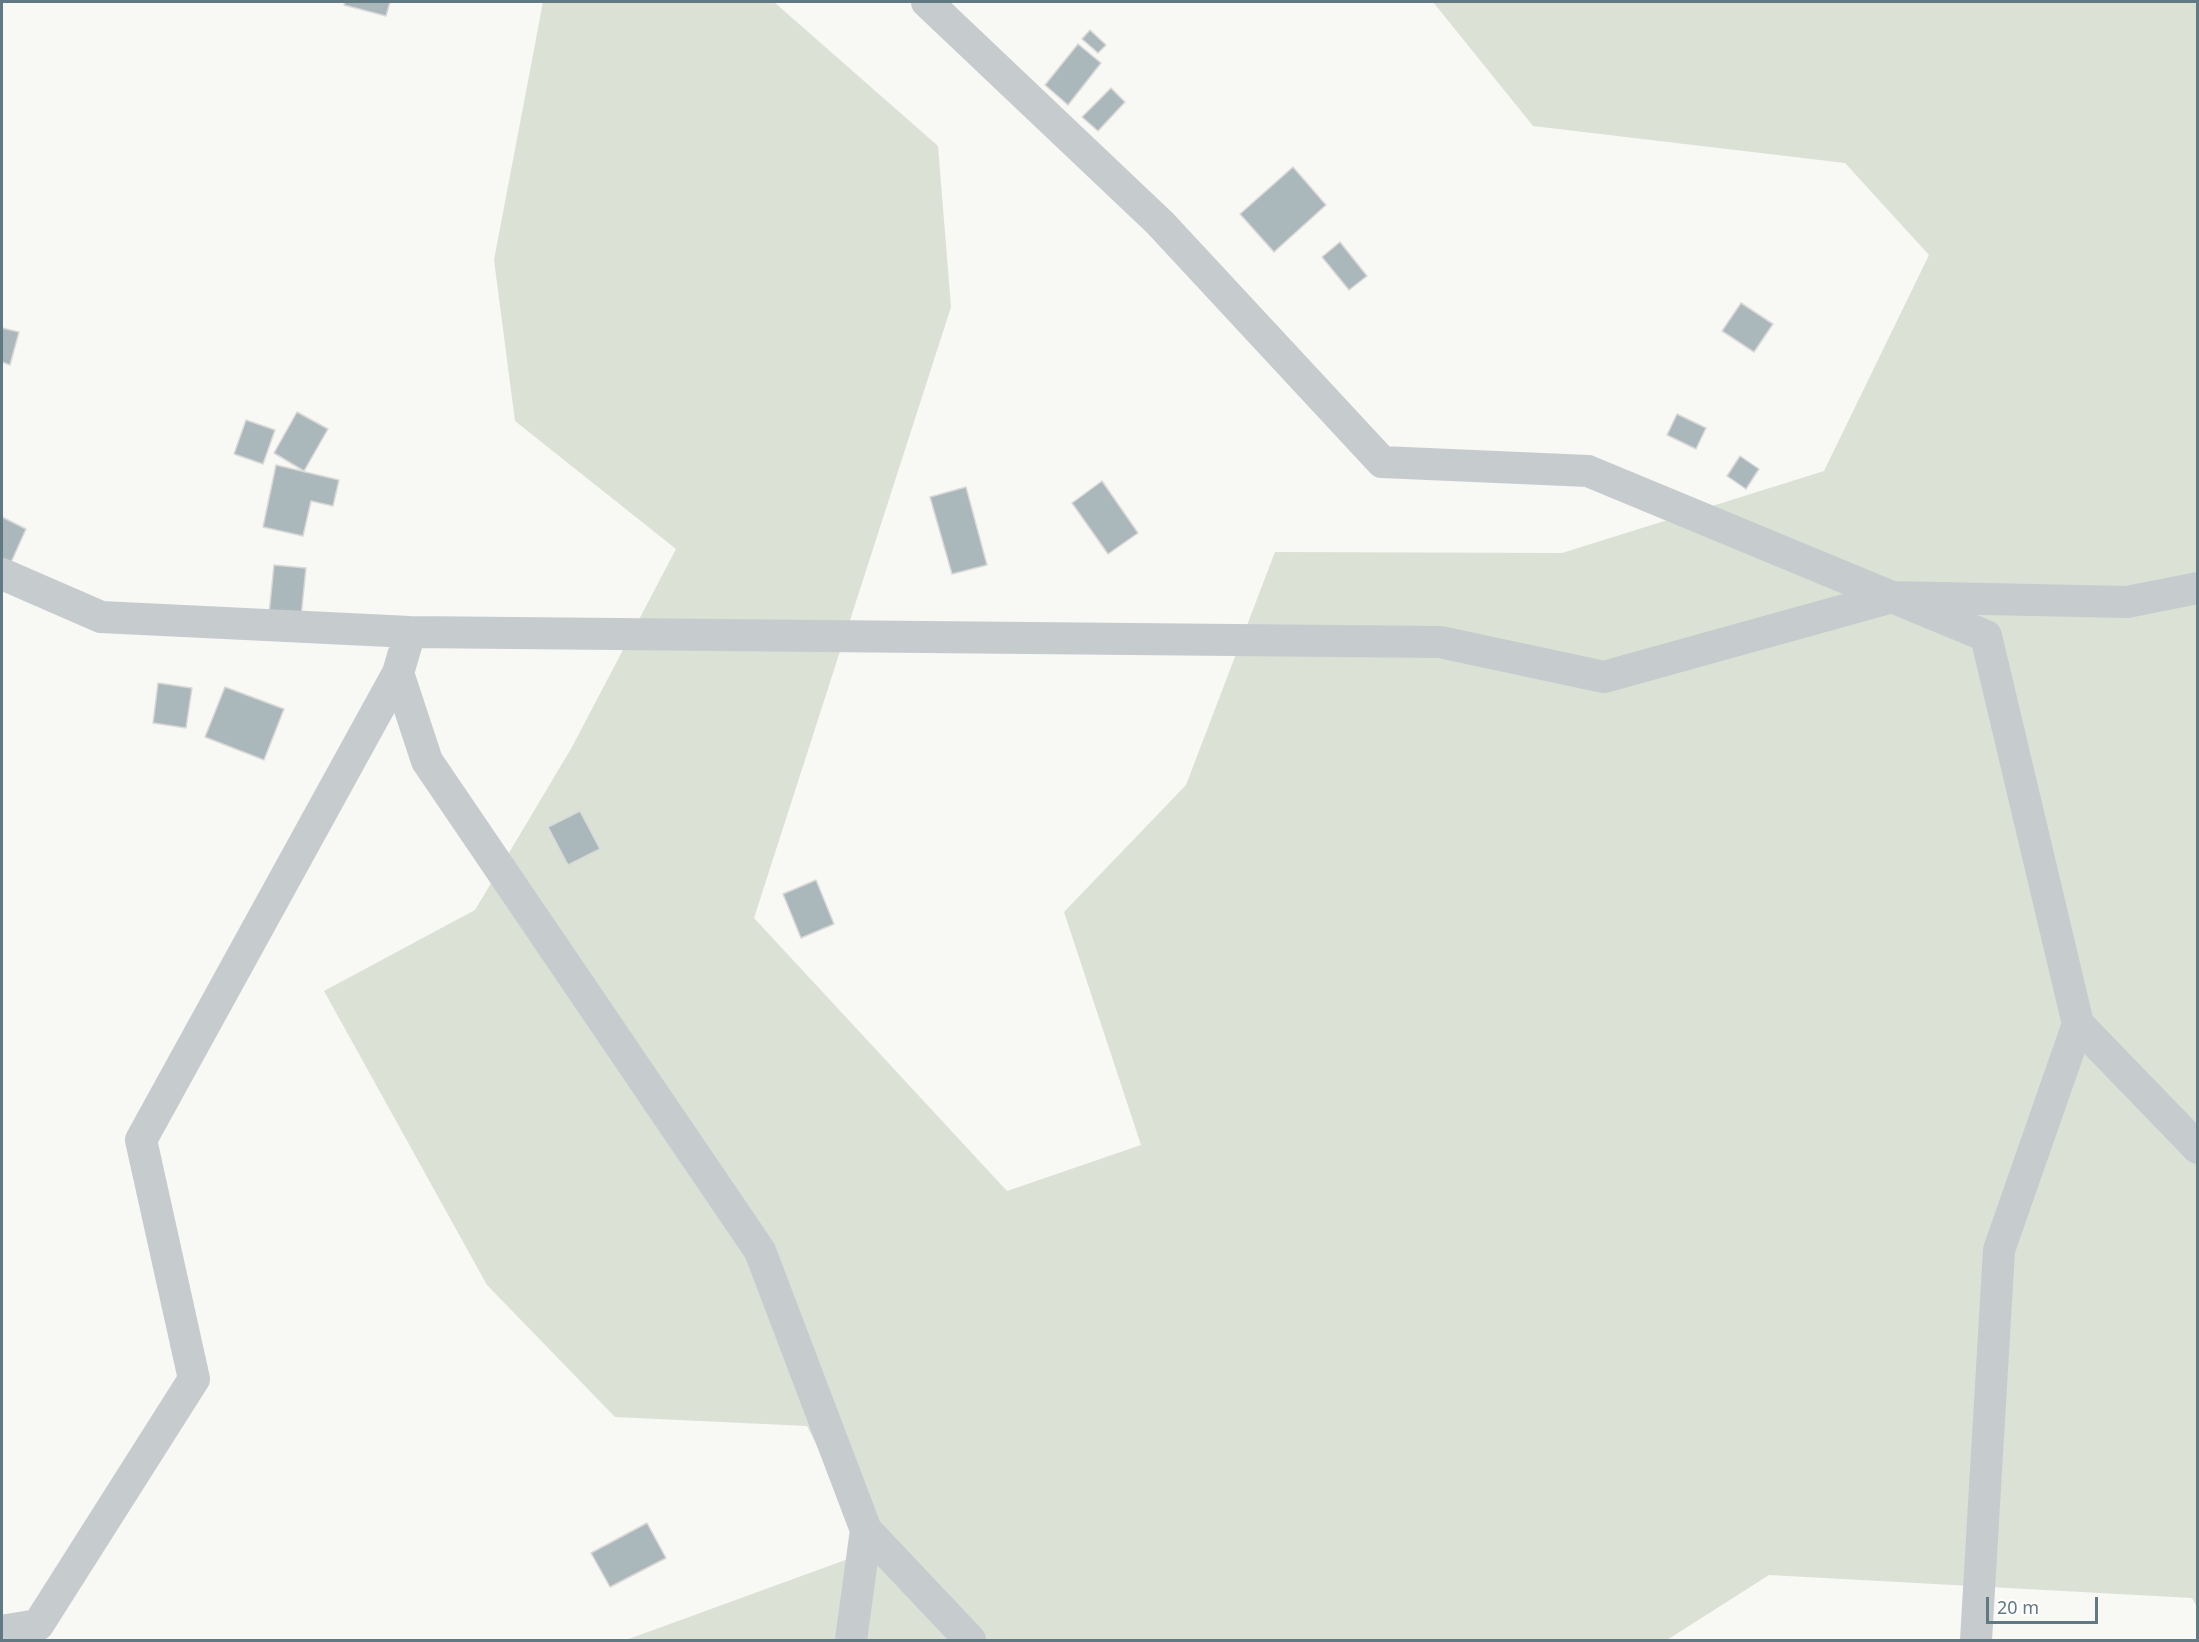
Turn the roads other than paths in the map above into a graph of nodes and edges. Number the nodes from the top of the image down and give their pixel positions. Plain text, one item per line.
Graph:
1 (927, 2) edge
2 (2, 574) edge
3 (2198, 588) edge
4 (1892, 597) junction
5 (410, 632) junction
6 (398, 673) junction
7 (2078, 1024) junction
8 (2198, 1148) edge
9 (866, 1530) junction
10 (2, 1631) edge
11 (851, 1641) edge
12 (970, 1641) edge
13 (1976, 1641) edge

1 - 4 street
2 - 5 street
3 - 4 street
4 - 5 street
4 - 7 street
5 - 6 street
6 - 9 street
6 - 10 street
7 - 8 street
7 - 13 street
9 - 11 street
9 - 12 street

